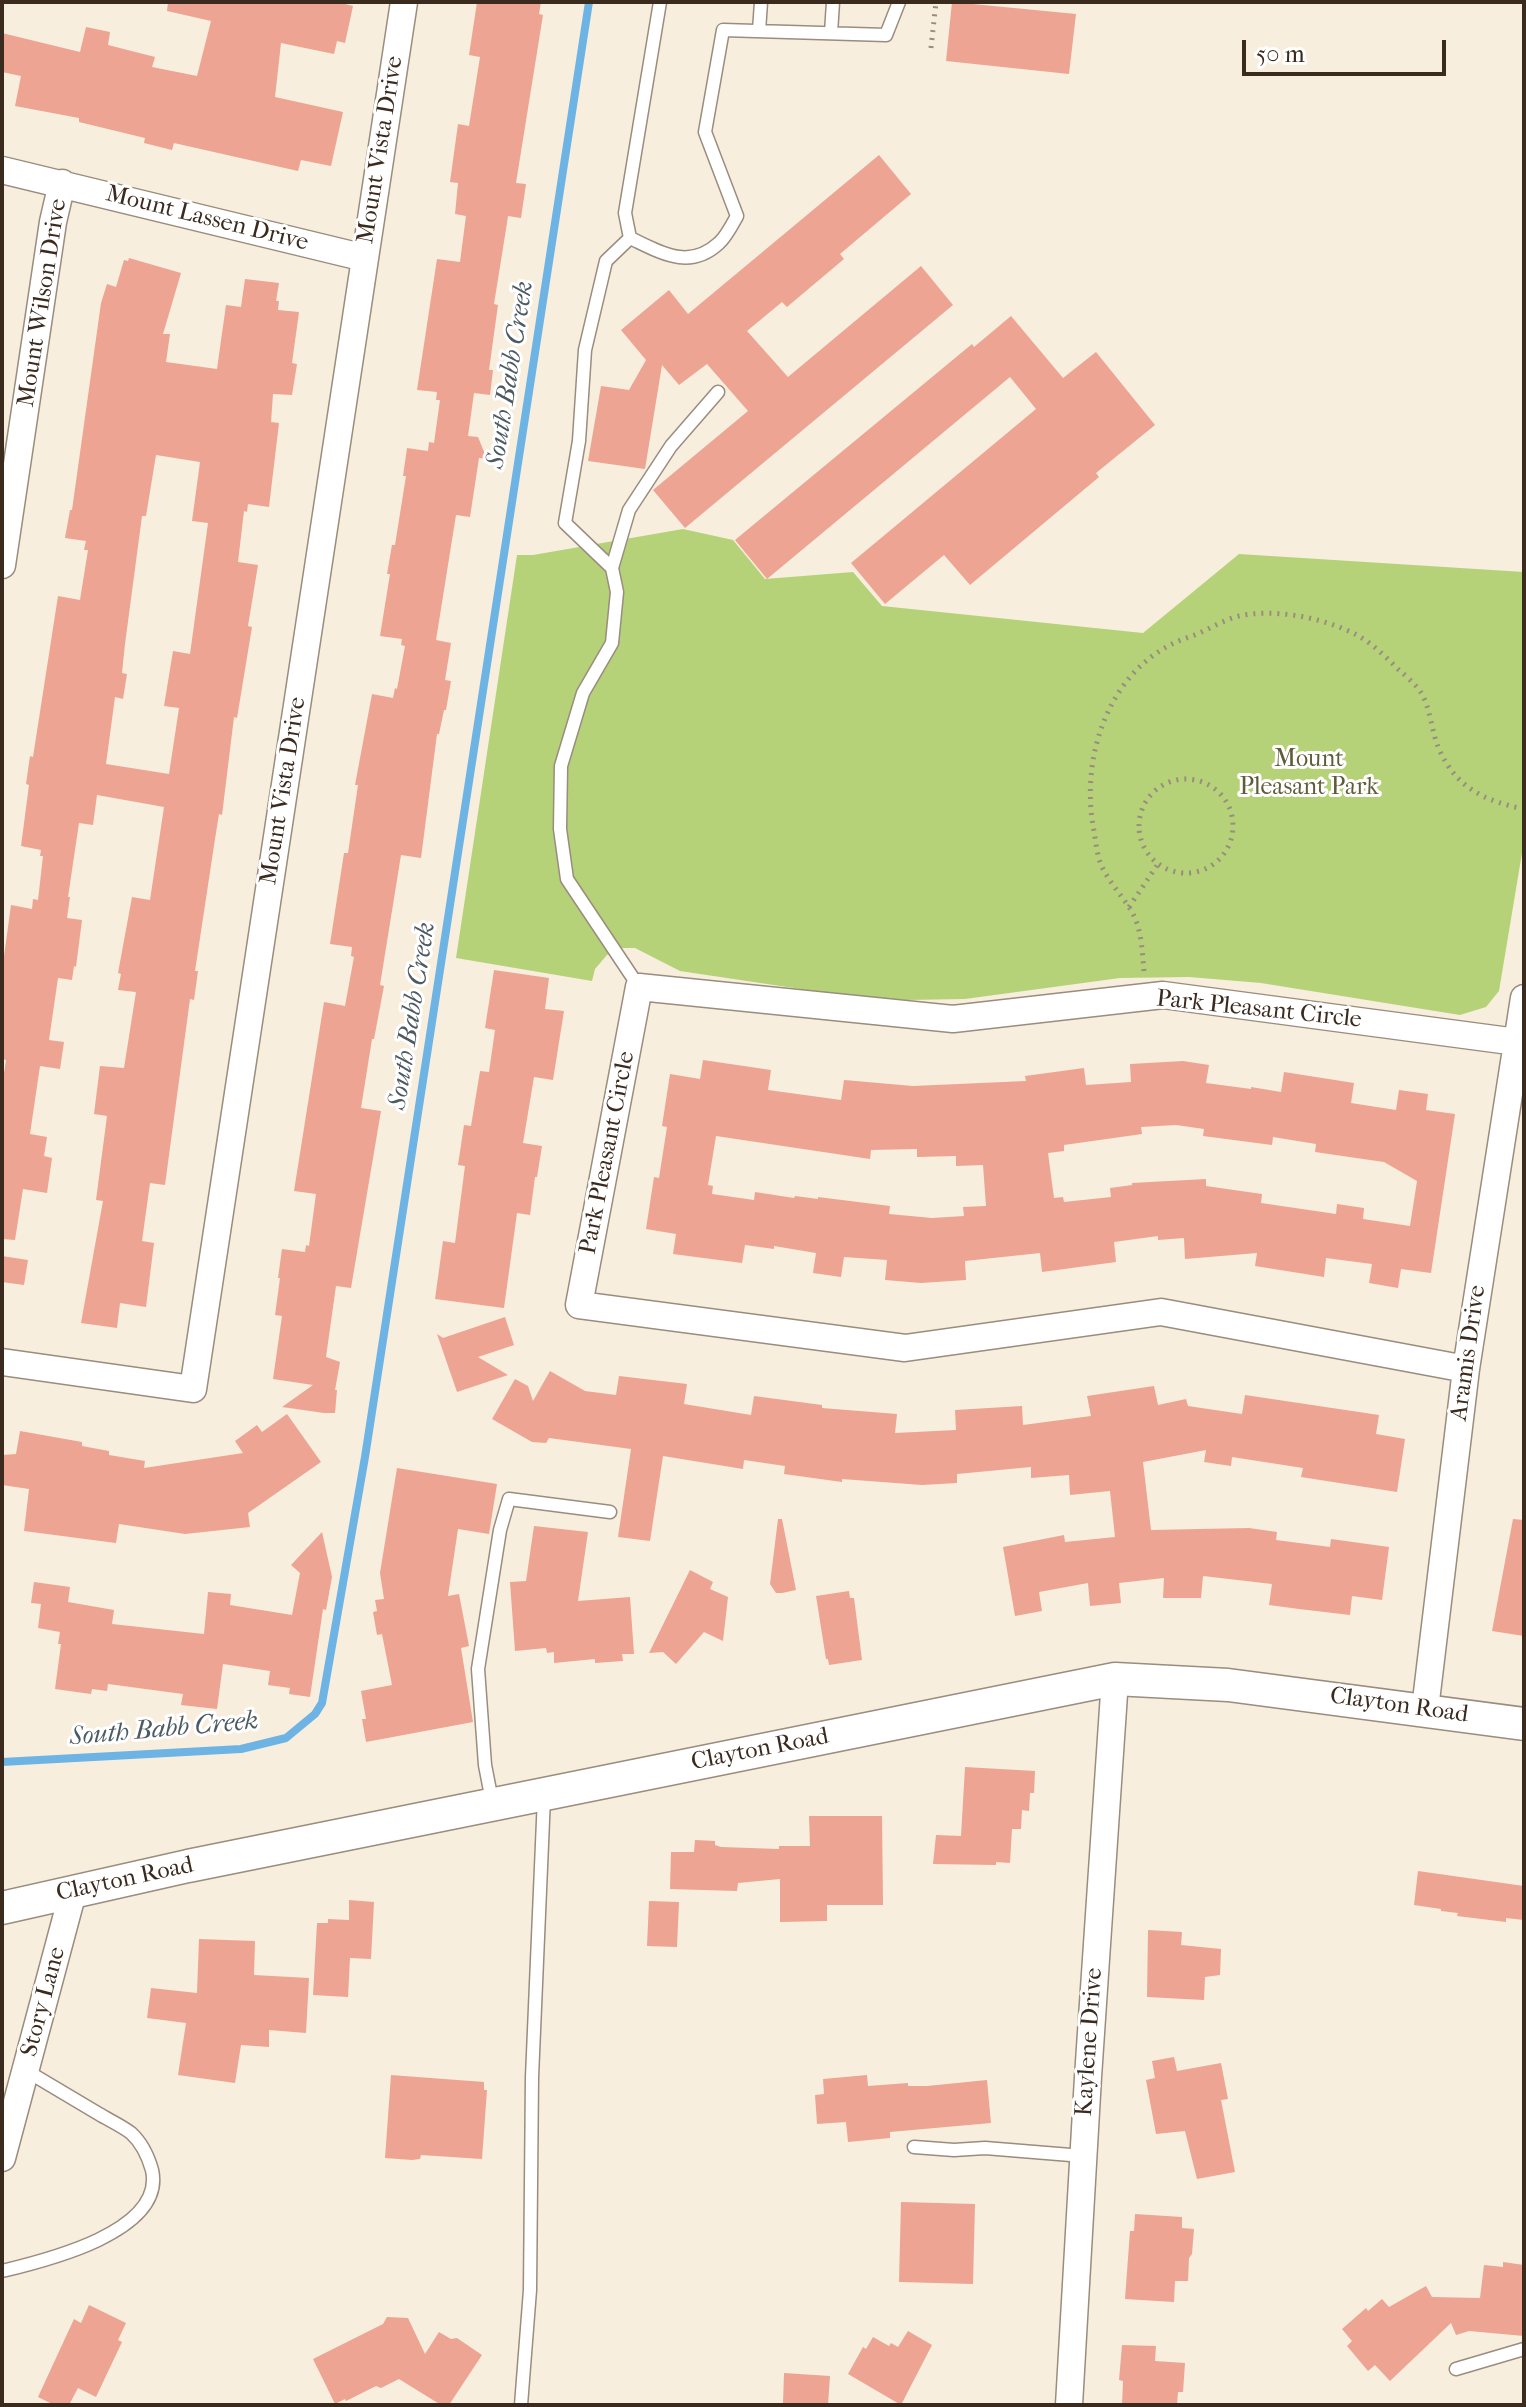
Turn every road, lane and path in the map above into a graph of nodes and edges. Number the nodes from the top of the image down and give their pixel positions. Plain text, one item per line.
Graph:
1 (404, 2) edge
2 (660, 2) edge
3 (761, 2) edge
4 (833, 2) edge
5 (899, 2) edge
6 (936, 2) edge
7 (759, 31) junction
8 (831, 33) junction
9 (931, 48) dead end
10 (2, 170) edge
11 (62, 183) junction
12 (630, 238) junction
13 (365, 258) junction
14 (718, 392) dead end
15 (2, 565) edge
16 (612, 568) junction
17 (1524, 809) edge
18 (1158, 864) junction
19 (1129, 907) junction
20 (1144, 971) dead end
21 (639, 987) junction
22 (1524, 998) edge
23 (1517, 1042) junction
24 (2, 1362) edge
25 (1466, 1369) junction
26 (610, 1512) dead end
27 (1115, 1679) junction
28 (1425, 1709) junction
29 (1524, 1724) edge
30 (544, 1794) junction
31 (493, 1805) junction
32 (73, 1892) junction
33 (2, 1908) edge
34 (25, 2070) junction
35 (914, 2147) dead end
36 (1083, 2156) junction
37 (2, 2158) edge
38 (2, 2271) edge
39 (1524, 2349) edge
40 (1456, 2369) dead end
41 (521, 2405) edge
42 (1069, 2405) edge

1 - 13 street, Mount Vista Drive
2 - 12 lane
3 - 7 lane
4 - 8 lane
5 - 8 lane
6 - 9 path
7 - 8 lane
7 - 12 lane
10 - 11 street, Mount Lassen Drive
11 - 13 street, Mount Lassen Drive
11 - 15 street, Mount Wilson Drive
12 - 16 lane
13 - 24 street, Mount Vista Drive
14 - 16 lane
16 - 21 lane
17 - 19 path
18 - 18 path
18 - 19 path
19 - 20 path
21 - 23 street, Park Pleasant Circle
21 - 25 street, Park Pleasant Circle
22 - 23 street, Aramis Drive
23 - 25 street, Aramis Drive
25 - 28 street, Aramis Drive
26 - 31 lane
27 - 28 street, Clayton Road
27 - 30 street, Clayton Road
27 - 36 street, Kaylene Drive
28 - 29 street, Clayton Road
30 - 31 street, Clayton Road
30 - 41 lane
31 - 32 street, Clayton Road
32 - 33 street, Clayton Road
32 - 34 street, Story Lane
34 - 37 street, Story Lane
34 - 38 lane
35 - 36 lane
36 - 42 street, Kaylene Drive
39 - 40 lane

